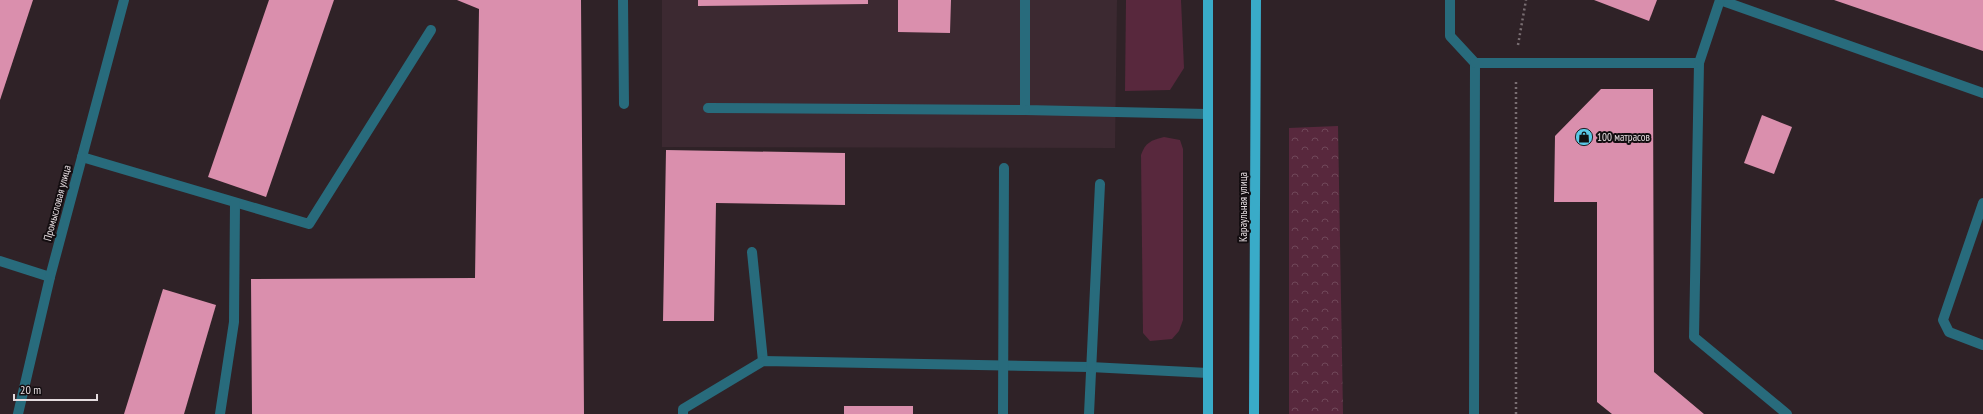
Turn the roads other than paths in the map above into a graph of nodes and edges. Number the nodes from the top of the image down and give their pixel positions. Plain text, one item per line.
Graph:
1 (124, 0) edge
2 (623, 0) edge
3 (1025, 0) edge
4 (1208, 0) edge
5 (1256, 0) edge
6 (1450, 0) edge
7 (1720, 0) edge
8 (431, 30) dead end
9 (1475, 63) junction
10 (1698, 63) junction
11 (1983, 93) edge
12 (624, 104) dead end
13 (708, 108) dead end
14 (1025, 110) junction
15 (1207, 114) junction
16 (82, 157) junction
17 (1004, 168) dead end
18 (1100, 184) dead end
19 (235, 203) junction
20 (1983, 203) edge
21 (752, 252) dead end
22 (0, 261) edge
23 (50, 278) junction
24 (1983, 345) edge
25 (763, 361) junction
26 (1003, 365) junction
27 (1090, 367) junction
28 (1208, 373) junction
29 (18, 414) edge
30 (220, 414) edge
31 (683, 414) edge
32 (1003, 414) edge
33 (1089, 414) edge
34 (1208, 414) edge
35 (1254, 414) edge
36 (1474, 414) edge
37 (1787, 414) edge

1 - 16 street, Промысловая улица
2 - 12 street
3 - 14 street
4 - 15 main road
5 - 35 main road, Караульная улица
6 - 9 street
7 - 10 street
7 - 11 street
8 - 19 street
9 - 10 street
9 - 36 street
10 - 37 street
13 - 14 street
14 - 15 street
15 - 28 main road
16 - 19 street
16 - 23 street, Промысловая улица
17 - 26 street
18 - 27 street
19 - 30 street
20 - 24 street
21 - 25 street
22 - 23 street
23 - 29 street, Промысловая улица
25 - 26 street
25 - 31 street
26 - 27 street
26 - 32 street
27 - 28 street
27 - 33 street
28 - 34 main road

